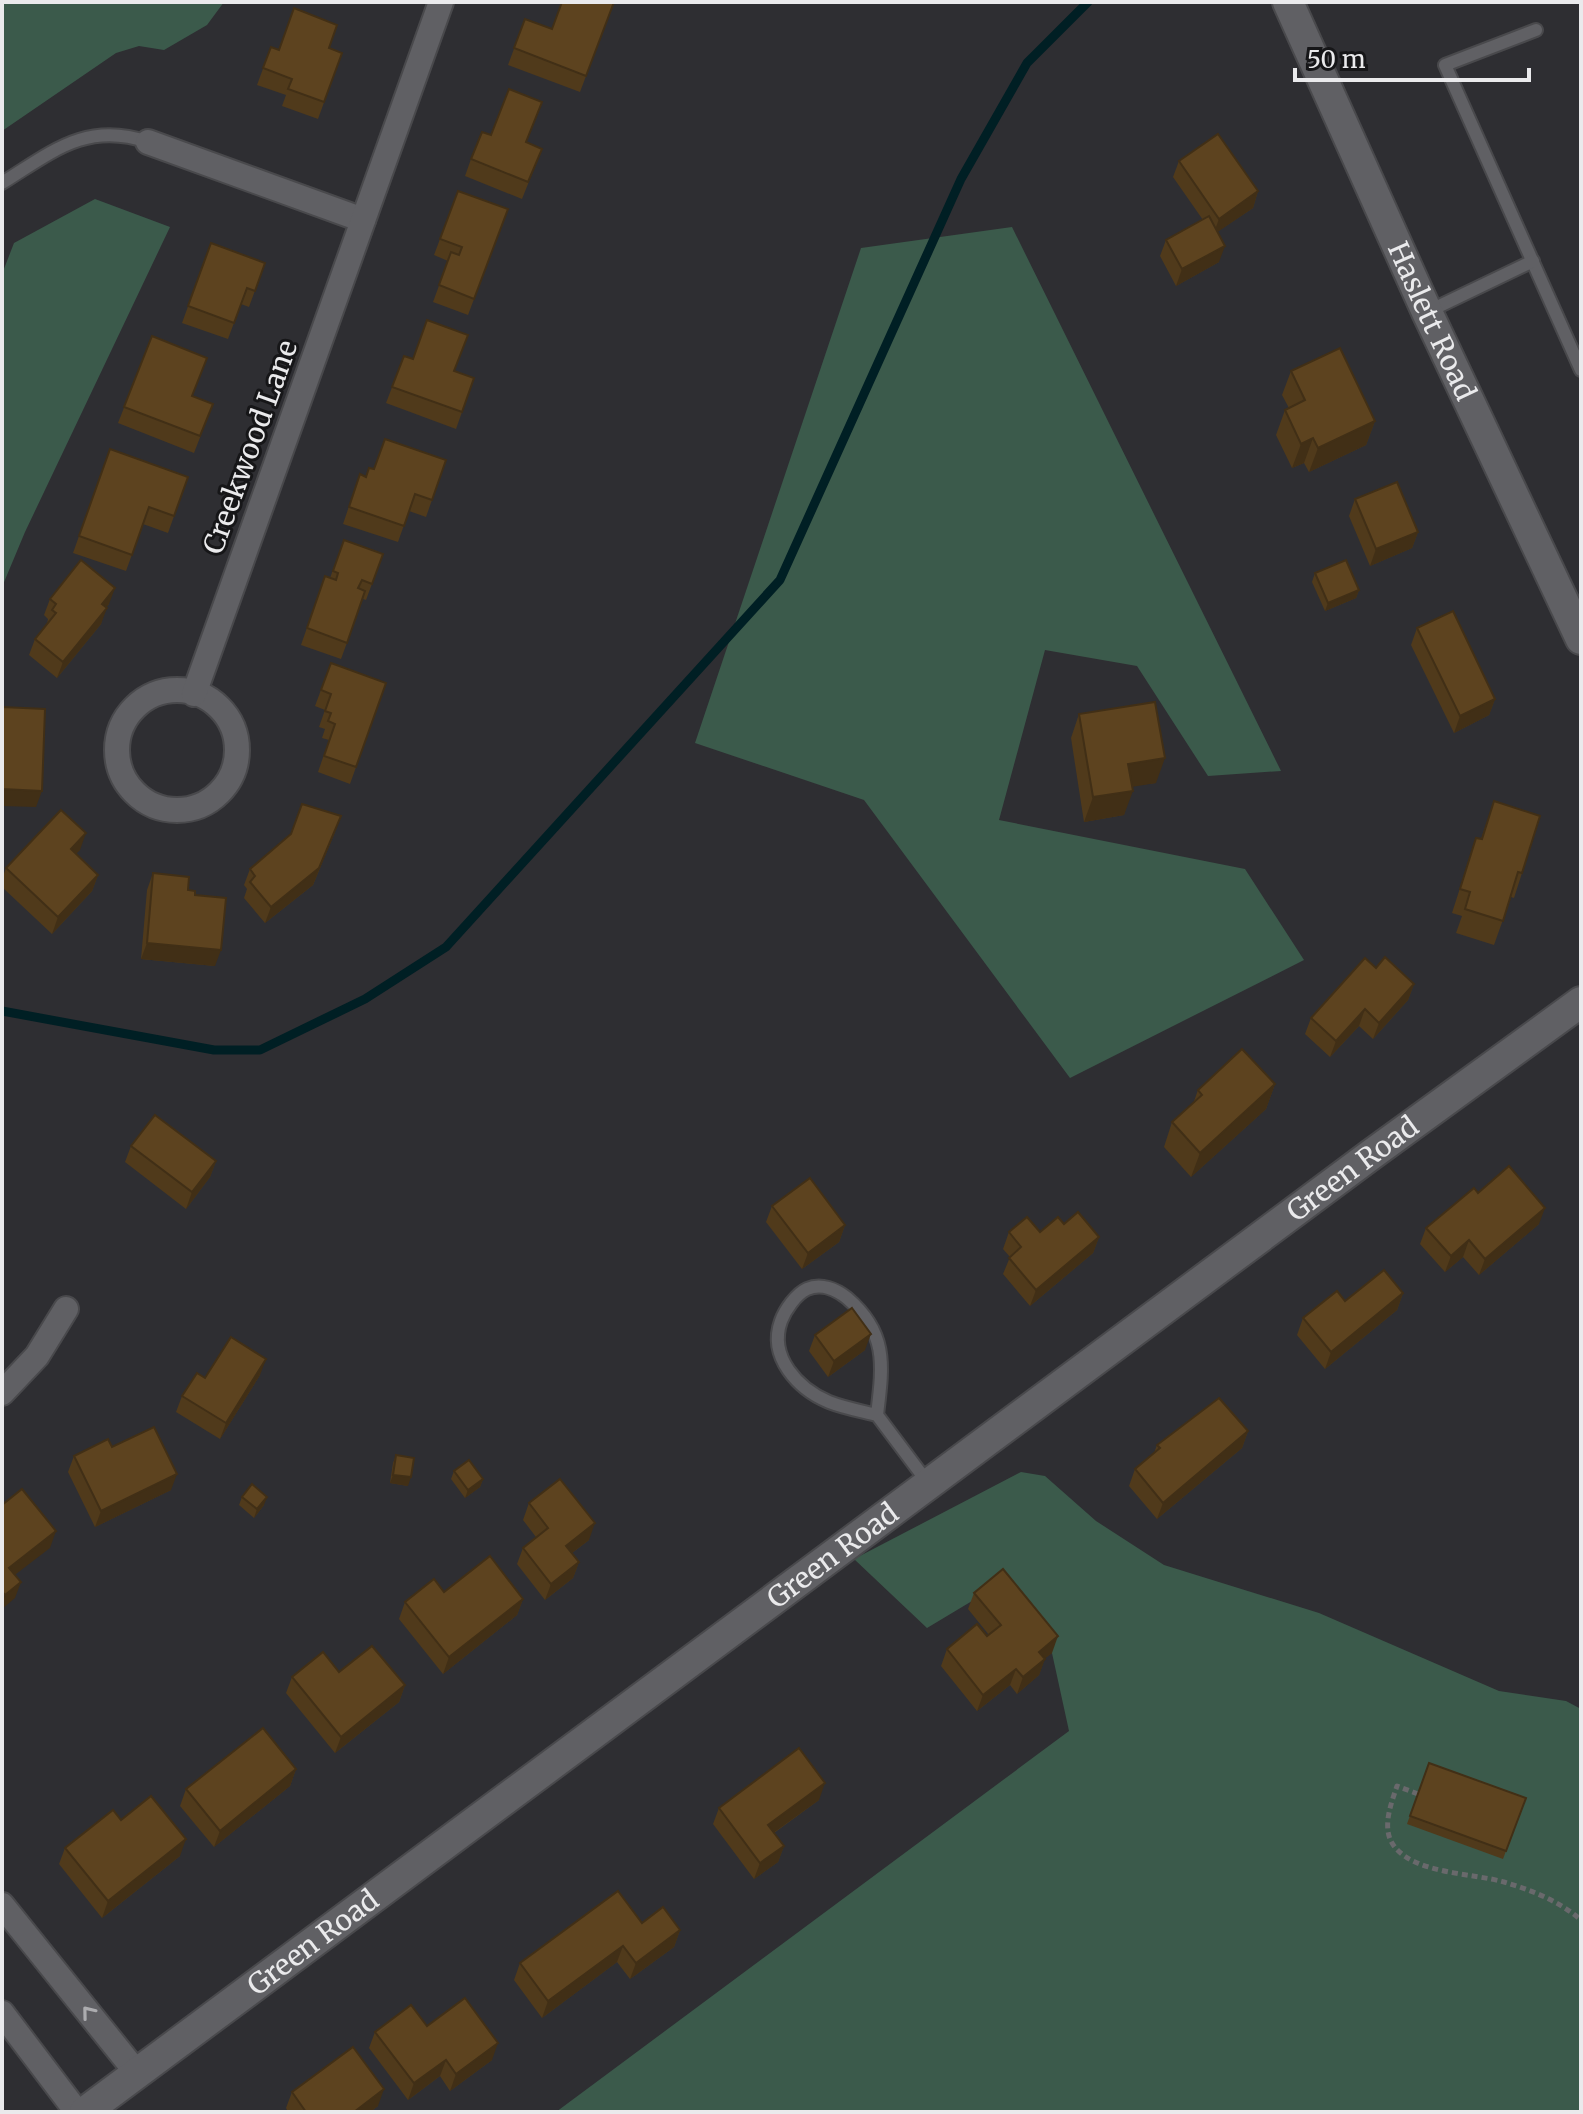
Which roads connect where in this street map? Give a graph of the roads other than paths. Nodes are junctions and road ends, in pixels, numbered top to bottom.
1 (441, 2) edge
2 (1288, 2) edge
3 (1536, 30) dead end
4 (148, 142) joint
5 (2, 183) edge
6 (363, 220) junction
7 (1533, 261) junction
8 (1427, 312) junction
9 (1581, 370) edge
10 (1581, 639) edge
11 (194, 694) junction
12 (1581, 1002) edge
13 (66, 1309) dead end
14 (2, 1393) edge
15 (877, 1415) junction
16 (930, 1486) junction
17 (2, 1905) edge
18 (2, 2013) edge
19 (137, 2073) junction
20 (77, 2112) edge
21 (85, 2112) edge

1 - 6 street, Creekwood Lane
2 - 8 street, Haslett Road
3 - 7 lane
4 - 5 lane
4 - 6 street
6 - 11 street, Creekwood Lane
7 - 8 lane
7 - 9 lane
8 - 10 street, Haslett Road
11 - 11 street
12 - 16 street, Green Road
13 - 14 street
15 - 15 lane
15 - 16 lane
16 - 19 street, Green Road
19 -> 17 street
18 - 20 street
19 - 21 street, Green Road

